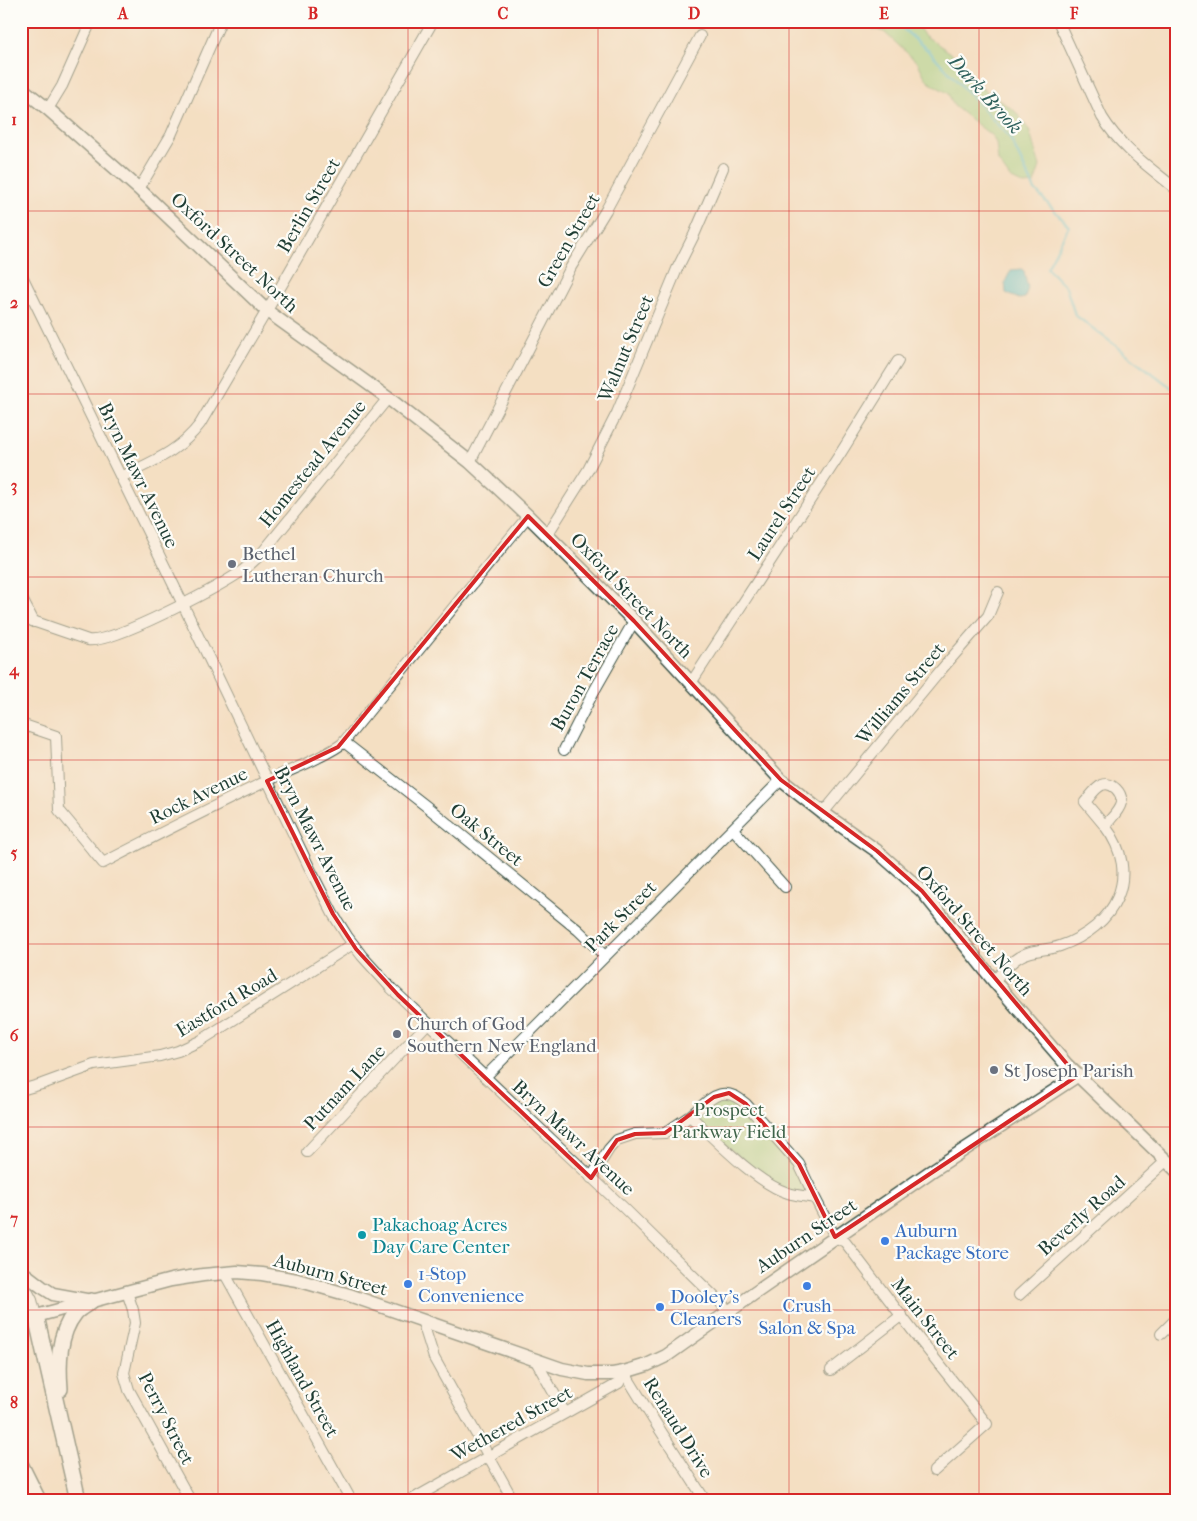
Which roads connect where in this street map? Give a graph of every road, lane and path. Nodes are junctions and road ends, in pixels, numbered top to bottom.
1 (91, 21) edge
2 (221, 21) edge
3 (433, 21) edge
4 (1058, 21) edge
5 (700, 36) dead end
6 (21, 88) edge
7 (48, 109) junction
8 (723, 168) dead end
9 (139, 189) junction
10 (1176, 189) edge
11 (21, 274) edge
12 (267, 311) junction
13 (898, 361) dead end
14 (388, 398) junction
15 (470, 462) junction
16 (121, 477) junction
17 (528, 516) junction
18 (548, 535) junction
19 (998, 592) dead end
20 (21, 597) edge
21 (183, 605) junction
22 (21, 617) edge
23 (634, 621) junction
24 (34, 622) junction
25 (691, 683) junction
26 (21, 724) edge
27 (344, 742) junction
28 (564, 750) dead end
29 (267, 780) junction
30 (781, 780) junction
31 (823, 813) junction
32 (1105, 826) dead end
33 (733, 829) junction
34 (785, 887) dead end
35 (353, 944) junction
36 (605, 956) junction
37 (994, 981) junction
38 (428, 1023) junction
39 (1076, 1076) junction
40 (484, 1077) junction
41 (23, 1088) edge
42 (690, 1116) junction
43 (307, 1152) dead end
44 (1166, 1161) junction
45 (1176, 1170) edge
46 (591, 1178) junction
47 (815, 1198) junction
48 (835, 1237) junction
49 (21, 1271) edge
50 (225, 1274) junction
51 (21, 1279) edge
52 (127, 1292) junction
53 (1020, 1295) dead end
54 (91, 1301) junction
55 (729, 1311) junction
56 (902, 1315) junction
57 (26, 1317) edge
58 (1176, 1319) edge
59 (422, 1320) junction
60 (1160, 1334) dead end
61 (536, 1361) junction
62 (831, 1370) dead end
63 (624, 1372) junction
64 (565, 1413) junction
65 (62, 1428) junction
66 (488, 1456) junction
67 (21, 1466) edge
68 (934, 1471) dead end
69 (38, 1500) edge
70 (78, 1500) edge
71 (190, 1500) edge
72 (351, 1500) edge
73 (410, 1500) edge
74 (513, 1500) edge
75 (705, 1500) edge

1 - 7 street
2 - 9 street
3 - 12 street, Berlin Street
4 - 10 street
5 - 15 street, Green Street
6 - 7 main road, Oxford Street North
7 - 9 main road, Oxford Street North
8 - 18 street, Walnut Street
9 - 12 main road, Oxford Street North
11 - 16 street, Bryn Mawr Avenue
12 - 14 main road, Oxford Street North
12 - 16 street, Berlin Street
13 - 25 street, Laurel Street
14 - 15 main road, Oxford Street North
14 - 21 street, Homestead Avenue
15 - 17 main road, Oxford Street North
16 - 21 street, Bryn Mawr Avenue
17 - 18 main road, Oxford Street North
17 - 27 street, Rock Avenue
18 - 23 main road, Oxford Street North
19 - 31 street, Williams Street
20 - 24 street
21 - 24 street, Homestead Avenue
21 - 29 street, Bryn Mawr Avenue
22 - 24 street, Homestead Avenue
23 - 25 main road, Oxford Street North
23 - 28 street, Buron Terrace
25 - 30 main road, Oxford Street North
26 - 29 street, Rock Avenue
27 - 29 street, Rock Avenue
27 - 36 street, Oak Street
29 - 35 street, Bryn Mawr Avenue
30 - 31 main road, Oxford Street North
30 - 33 street, Park Street
31 - 37 main road, Oxford Street North
32 - 37 street
33 - 34 street
33 - 36 street, Park Street
35 - 38 street, Bryn Mawr Avenue
35 - 41 street, Eastford Road
36 - 40 street, Park Street
37 - 39 main road, Oxford Street North
38 - 40 street, Bryn Mawr Avenue
38 - 43 street, Putnam Lane
39 - 44 main road, Oxford Street North
39 - 48 main road, Auburn Street
40 - 46 street, Bryn Mawr Avenue
42 - 46 street
42 - 47 street
42 - 47 street
44 - 45 main road, Oxford Street North
44 - 53 street, Beverly Road
46 - 55 street, Bryn Mawr Avenue
47 - 48 street
48 - 55 main road, Auburn Street
48 - 56 street, Main Street
49 - 54 main road
50 - 52 main road, Auburn Street
50 - 59 main road, Auburn Street
50 - 72 street, Highland Street
51 - 57 street
52 - 54 main road, Auburn Street
52 - 71 street, Perry Street
54 - 57 main road, Auburn Street
54 - 65 highway
55 - 63 main road, Auburn Street
56 - 62 street
56 - 68 street, Main Street
57 - 65 highway
58 - 60 street
59 - 61 main road, Auburn Street
59 - 66 street
61 - 63 main road, Auburn Street
61 - 64 street
63 - 64 street, Wethered Street
63 - 75 street, Renaud Drive
64 - 66 street, Wethered Street
65 - 70 highway
66 - 73 street, Wethered Street
66 - 74 street
67 - 69 highway

